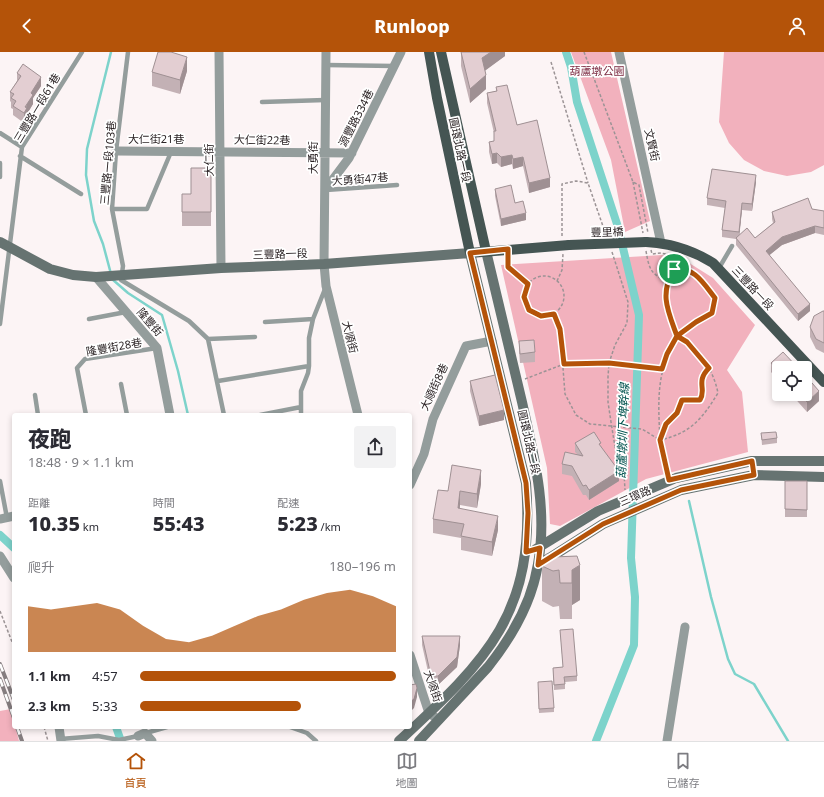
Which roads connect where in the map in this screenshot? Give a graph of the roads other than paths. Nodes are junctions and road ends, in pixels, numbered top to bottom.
1 (82, 52) edge
2 (128, 52) edge
3 (219, 52) edge
4 (326, 52) edge
5 (401, 52) edge
6 (429, 52) edge
7 (441, 52) edge
8 (619, 52) edge
9 (326, 65) junction
10 (395, 66) junction
11 (325, 100) junction
12 (262, 102) dead end
13 (0, 133) edge
14 (22, 147) junction
15 (172, 150) junction
16 (116, 151) junction
17 (220, 151) junction
18 (325, 152) junction
19 (352, 153) junction
20 (20, 156) junction
21 (0, 163) edge
22 (0, 177) edge
23 (397, 185) dead end
24 (324, 190) junction
25 (80, 194) dead end
26 (112, 209) junction
27 (648, 241) joint
28 (0, 242) edge
29 (661, 242) junction
30 (566, 245) joint
31 (732, 246) dead end
32 (11, 248) junction
33 (486, 252) junction
34 (470, 253) junction
35 (324, 264) junction
36 (222, 268) junction
37 (719, 268) junction
38 (121, 276) junction
39 (96, 277) junction
40 (326, 286) junction
41 (126, 312) junction
42 (88, 319) dead end
43 (313, 319) junction
44 (265, 322) dead end
45 (0, 324) edge
46 (256, 337) dead end
47 (208, 339) junction
48 (492, 340) junction
49 (157, 348) junction
50 (309, 366) junction
51 (218, 381) junction
52 (824, 382) edge
53 (121, 384) dead end
54 (35, 395) dead end
55 (301, 407) junction
56 (38, 413) edge
57 (86, 413) edge
58 (127, 413) edge
59 (167, 413) edge
60 (224, 413) edge
61 (270, 413) edge
62 (301, 413) edge
63 (358, 413) edge
64 (752, 461) junction
65 (824, 461) edge
66 (754, 475) junction
67 (824, 477) edge
68 (0, 481) edge
69 (412, 481) edge
70 (7, 518) edge
71 (540, 548) junction
72 (526, 552) junction
73 (0, 556) edge
74 (538, 565) junction
75 (523, 570) junction
76 (12, 575) edge
77 (685, 628) dead end
78 (412, 661) edge
79 (429, 713) junction
80 (439, 720) junction
81 (59, 729) edge
82 (161, 729) edge
83 (295, 729) edge
84 (412, 729) edge
85 (412, 729) edge
86 (142, 735) junction
87 (61, 740) edge
88 (152, 741) edge
89 (316, 741) edge
90 (399, 741) edge
91 (419, 741) edge
92 (667, 741) edge

1 - 14 lane, 三豐路一段61巷
2 - 16 lane, 三豐路一段103巷
3 - 17 street, 大仁街
4 - 9 street, 大勇街
5 - 10 street, 源豐路334巷
6 - 34 main road, 圓環北路一段
7 - 33 main road, 圓環北路一段
8 - 29 street, 文賢街
9 - 10 lane
9 - 11 street, 大勇街
10 - 19 street, 源豐路334巷
11 - 12 lane
11 - 18 street, 大勇街
13 - 14 lane
14 - 20 lane, 三豐路一段61巷
15 - 16 street, 大仁街21巷
15 - 17 street, 大仁街21巷
15 - 26 lane
16 - 26 lane, 三豐路一段103巷
17 - 18 street, 大仁街22巷
17 - 36 street, 大仁街
18 - 19 street, 大仁街22巷
18 - 24 street, 大勇街
19 - 24 street, 源豐路334巷
20 - 25 lane
20 - 32 lane, 三豐路一段61巷
21 - 22 lane
23 - 24 lane, 大勇街47巷
24 - 35 street, 大勇街
26 - 38 lane, 三豐路一段103巷
27 - 29 main road, 三豐路一段
27 - 30 main road, 豐里橋, bridge
28 - 32 street, 三豐路一段
29 - 37 main road, 三豐路一段
30 - 33 main road, 三豐路一段
31 - 37 lane
32 - 39 street, 三豐路一段
32 - 45 lane, 三豐路一段61巷
33 - 34 main road, 三豐路一段
33 - 71 street, 圓環北路二段
34 - 35 street, 三豐路一段
34 - 48 street, 圓環北路二段
35 - 36 street, 三豐路一段
35 - 40 street, 大順街
36 - 38 street, 三豐路一段
37 - 52 main road, 三豐路一段
38 - 39 street, 三豐路一段
38 - 47 lane
39 - 41 street, 隆豐街
40 - 43 lane
40 - 63 street, 大順街
41 - 42 lane
41 - 49 street, 隆豐街
43 - 44 lane
43 - 50 lane
46 - 47 lane
47 - 51 lane
48 - 69 street, 大順街8巷
48 - 72 street, 圓環北路二段
49 - 57 lane, 隆豐街28巷
49 - 59 street, 隆豐街
50 - 51 lane
50 - 55 lane
51 - 60 lane
53 - 58 lane
54 - 56 lane
55 - 61 lane
55 - 62 lane
64 - 65 street, 三環路
64 - 66 street
64 - 71 street, 三環路
66 - 67 street, 三環路
66 - 74 street, 三環路
68 - 70 lane
71 - 72 street, 三環路
71 - 74 street, 圓環北路二段
72 - 75 street, 圓環北路二段
73 - 76 street
74 - 75 street, 三環路
74 - 80 street, 圓環北路二段
75 - 79 street, 圓環北路二段
77 - 92 street
78 - 79 street, 大順街
79 - 80 street, 大順街
79 - 84 street, 圓環北路二段
80 - 91 street, 圓環北路二段
81 - 87 street
82 - 86 lane
83 - 89 lane
85 - 90 street, 圓環北路二段
86 - 87 lane
86 - 88 street

